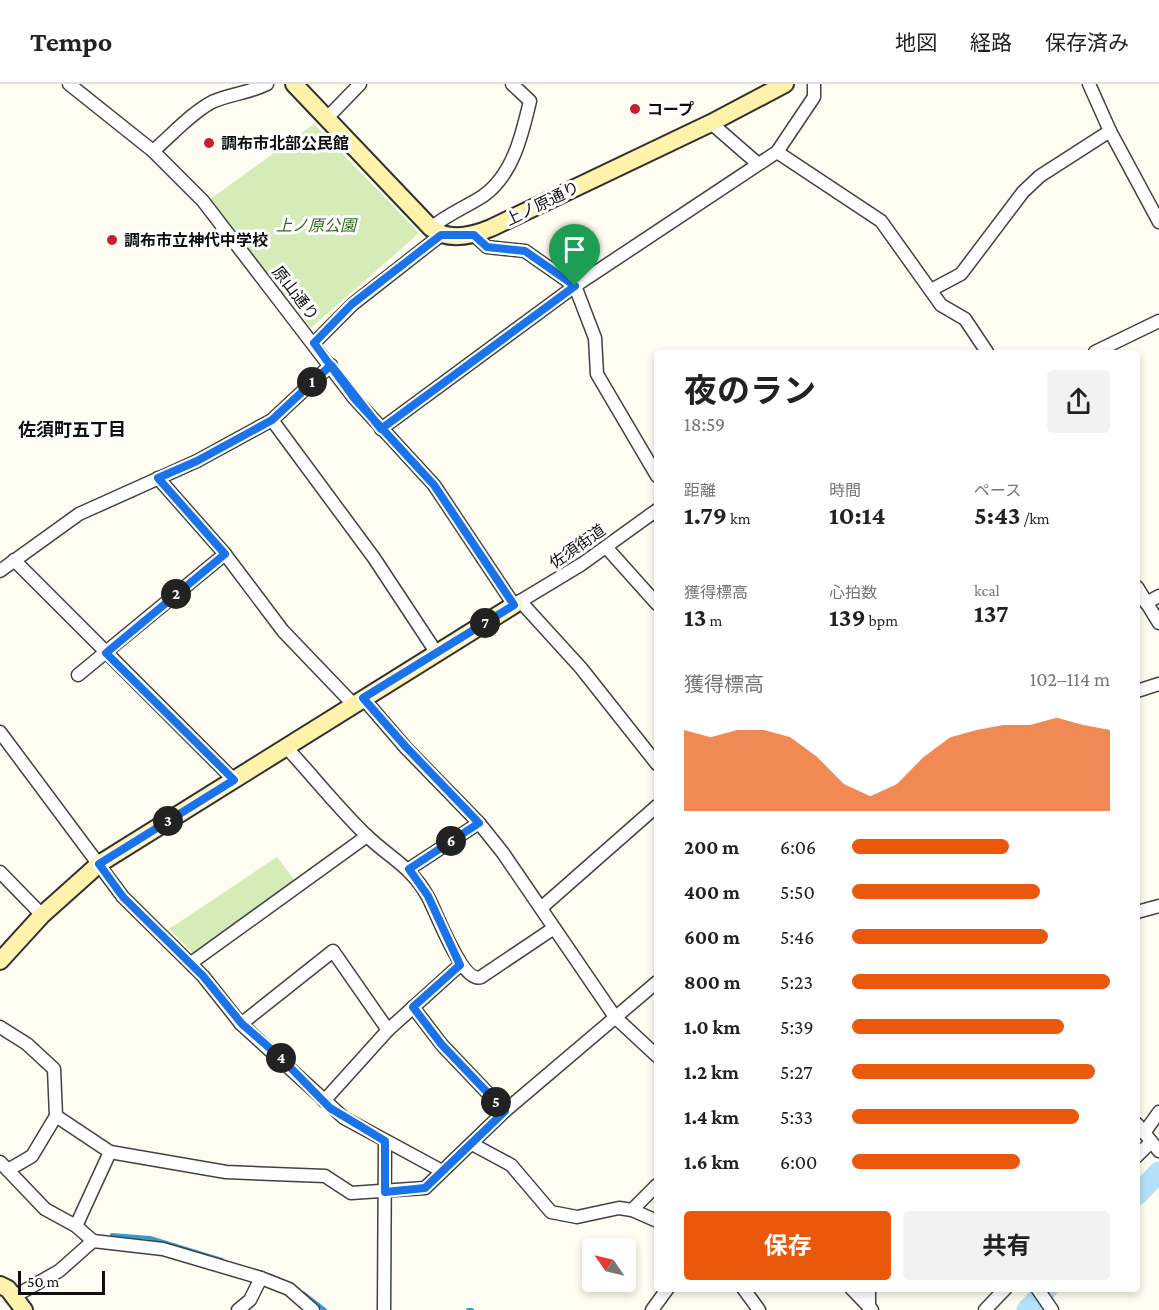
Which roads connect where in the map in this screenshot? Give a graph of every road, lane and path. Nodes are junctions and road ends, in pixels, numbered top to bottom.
1 (69, 84) edge
2 (267, 84) edge
3 (294, 84) edge
4 (360, 84) edge
5 (512, 84) edge
6 (785, 84) edge
7 (814, 84) edge
8 (1089, 84) edge
9 (326, 119) junction
10 (711, 123) junction
11 (1110, 131) junction
12 (153, 152) junction
13 (777, 152) junction
14 (757, 163) junction
15 (1159, 222) edge
16 (436, 232) junction
17 (474, 235) junction
18 (575, 286) junction
19 (931, 290) junction
20 (1159, 321) edge
21 (314, 343) junction
22 (986, 350) edge
23 (1099, 350) edge
24 (331, 365) junction
25 (272, 420) junction
26 (381, 429) junction
27 (654, 471) edge
28 (158, 478) junction
29 (654, 512) edge
30 (606, 547) junction
31 (225, 554) junction
32 (14, 560) junction
33 (0, 571) edge
34 (1140, 592) edge
35 (1159, 596) edge
36 (654, 601) edge
37 (517, 603) junction
38 (1146, 603) junction
39 (1159, 623) edge
40 (436, 652) junction
41 (106, 653) junction
42 (78, 675) dead end
43 (1159, 684) edge
44 (1140, 690) edge
45 (358, 701) junction
46 (0, 732) edge
47 (286, 747) junction
48 (653, 749) edge
49 (234, 780) junction
50 (654, 809) edge
51 (479, 823) junction
52 (367, 836) junction
53 (99, 864) junction
54 (409, 869) junction
55 (0, 872) edge
56 (1159, 906) edge
57 (541, 908) junction
58 (1140, 911) edge
59 (42, 915) junction
60 (554, 928) junction
61 (1, 957) edge
62 (191, 963) junction
63 (460, 965) junction
64 (654, 984) edge
65 (413, 1007) junction
66 (615, 1017) junction
67 (242, 1024) junction
68 (0, 1027) edge
69 (388, 1030) junction
70 (654, 1053) edge
71 (324, 1101) junction
72 (505, 1111) junction
73 (1159, 1112) edge
74 (56, 1116) junction
75 (1149, 1139) edge
76 (385, 1141) junction
77 (472, 1144) junction
78 (110, 1152) junction
79 (1140, 1152) edge
80 (4, 1166) edge
81 (442, 1171) junction
82 (654, 1188) edge
83 (385, 1192) junction
84 (632, 1210) junction
85 (654, 1220) edge
86 (76, 1226) junction
87 (93, 1240) junction
88 (261, 1278) junction
89 (0, 1286) edge
90 (665, 1292) edge
91 (745, 1292) edge
92 (855, 1292) edge
93 (869, 1292) edge
94 (1002, 1292) edge
95 (1040, 1292) edge
96 (19, 1303) edge
97 (871, 1307) edge
98 (238, 1310) edge
99 (313, 1310) edge
100 (384, 1310) edge
101 (652, 1310) edge
102 (759, 1310) edge
103 (985, 1310) edge
104 (1052, 1310) edge

1 - 12 street, 原山通り
2 - 12 street
3 - 9 street
4 - 9 street
5 - 16 street
6 - 10 street, 上ノ原通り
7 - 13 street
8 - 11 street
9 - 16 street
10 - 14 street
10 - 17 street, 上ノ原通り
11 - 15 street
11 - 19 street
12 - 21 street, 原山通り
13 - 14 street
13 - 19 street
14 - 18 street
16 - 17 street, 上ノ原通り
16 - 21 street
17 - 18 street
18 - 26 street
18 - 27 street
19 - 22 street
20 - 23 street
21 - 24 street, 原山通り
24 - 25 street
24 - 26 street, 原山通り
25 - 28 street
25 - 40 street
26 - 37 street, 原山通り
28 - 31 street
28 - 32 street
29 - 30 street, 佐須街道
30 - 36 street
30 - 37 street, 佐須街道
31 - 41 street
31 - 45 street
32 - 33 street
32 - 41 street
34 - 38 street
35 - 38 street
37 - 40 street
37 - 48 street, 原山通り
38 - 39 street
40 - 45 street
41 - 42 street
41 - 49 street
43 - 44 street
45 - 47 street
45 - 51 street
46 - 53 street
47 - 49 street
47 - 52 street
49 - 53 street
50 - 57 street
51 - 54 street
51 - 57 street
52 - 54 street
52 - 62 street
53 - 59 street
53 - 62 street
54 - 63 street
55 - 59 street
56 - 58 street
57 - 60 street
59 - 61 street
60 - 63 street
60 - 66 street
62 - 67 street
63 - 65 street
64 - 66 street
65 - 69 street
65 - 72 street
66 - 70 street
66 - 72 street
67 - 69 street
67 - 71 street
68 - 74 street
69 - 71 street
71 - 76 street
72 - 77 street
73 - 75 street
74 - 78 street
74 - 80 street
75 - 79 street
76 - 81 street
76 - 83 street
77 - 81 street
77 - 84 street
78 - 83 street
78 - 86 street
80 - 86 street
81 - 83 street
82 - 84 street
83 - 100 street
84 - 85 street
86 - 87 street
87 - 88 street
87 - 96 street
88 - 98 street
88 - 99 street
89 - 96 street
90 - 101 street
91 - 102 street
92 - 97 street
93 - 97 street
94 - 103 street
95 - 104 street

